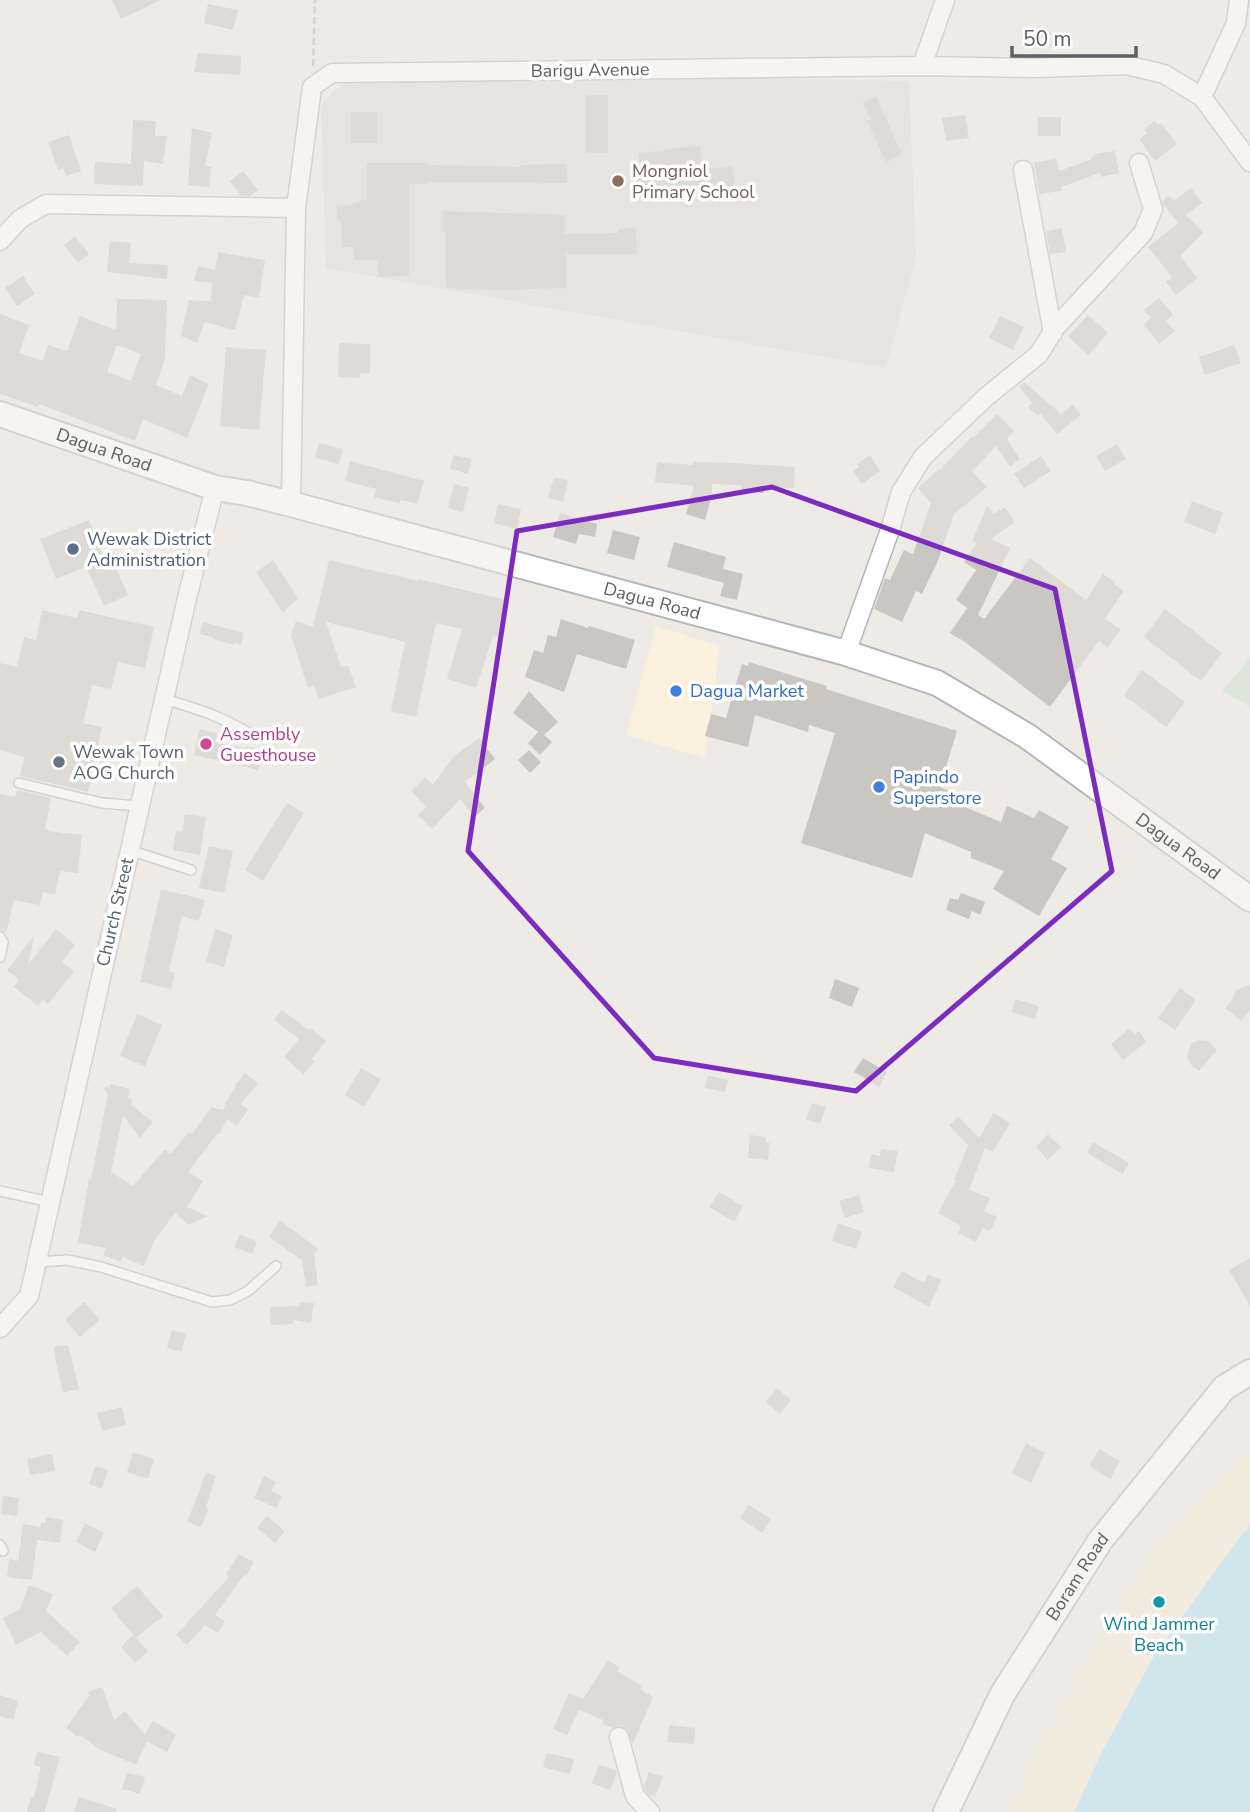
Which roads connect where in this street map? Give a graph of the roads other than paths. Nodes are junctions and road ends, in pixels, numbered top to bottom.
1 (944, 0) edge
2 (1239, 0) edge
3 (922, 66) junction
4 (1202, 97) junction
5 (1250, 162) edge
6 (1139, 163) dead end
7 (1023, 170) dead end
8 (296, 208) junction
9 (0, 241) edge
10 (1052, 333) junction
11 (0, 414) edge
12 (215, 488) junction
13 (291, 504) junction
14 (846, 653) junction
15 (164, 699) junction
16 (255, 737) dead end
17 (19, 783) dead end
18 (139, 806) junction
19 (129, 850) junction
20 (191, 870) dead end
21 (1250, 899) edge
22 (0, 937) edge
23 (0, 957) edge
24 (0, 1191) edge
25 (50, 1202) junction
26 (37, 1262) junction
27 (276, 1266) dead end
28 (0, 1328) edge
29 (1250, 1372) edge
30 (619, 1737) dead end
31 (650, 1812) edge
32 (946, 1812) edge

1 - 3 street
2 - 4 street
3 - 4 street, Barigu Avenue
3 - 8 street, Barigu Avenue
4 - 5 street, Barigu Avenue
6 - 10 street
7 - 10 street
8 - 9 street
8 - 13 street
10 - 14 street
11 - 12 street, Dagua Road
12 - 13 street, Dagua Road
12 - 15 street, Church Street
13 - 14 street, Dagua Road
14 - 21 street, Dagua Road
15 - 16 lane
15 - 18 street, Church Street
17 - 18 lane
18 - 19 street, Church Street
19 - 20 lane
19 - 25 street, Church Street
22 - 23 lane
24 - 25 lane
25 - 26 street, Church Street
26 - 27 lane
26 - 28 street, Church Street
29 - 32 street, Boram Road
30 - 31 street

